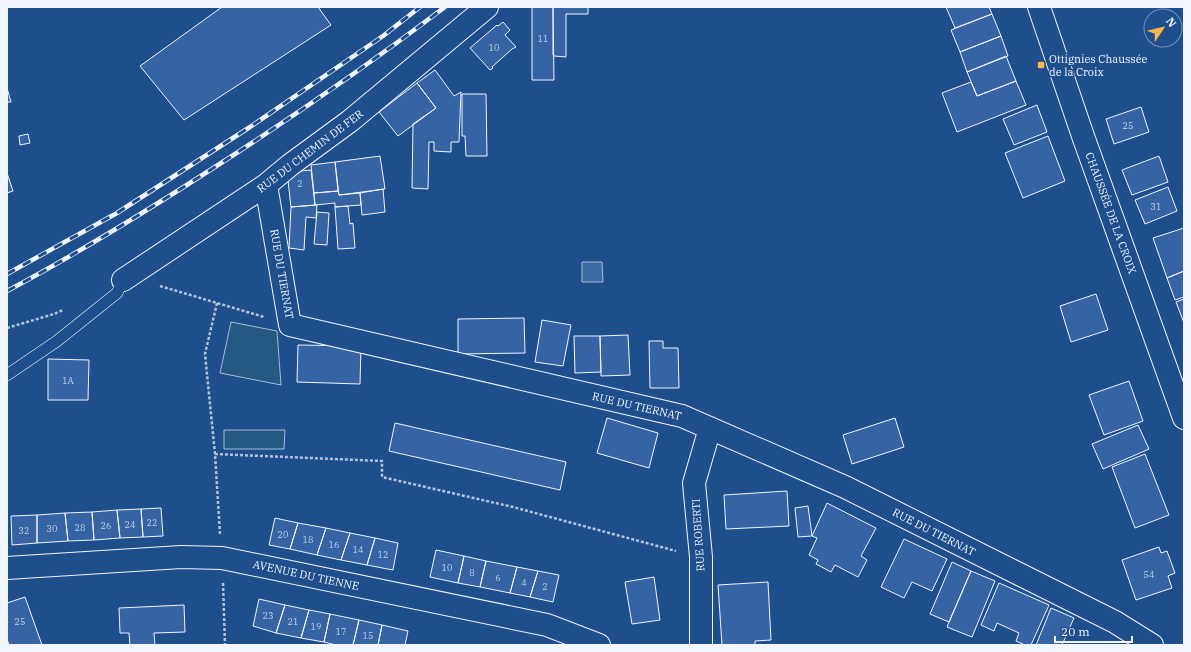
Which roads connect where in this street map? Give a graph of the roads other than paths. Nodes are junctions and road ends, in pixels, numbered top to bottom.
1 (487, 7) edge
2 (1039, 7) edge
3 (266, 186) junction
4 (126, 278) joint
5 (7, 375) edge
6 (1184, 418) edge
7 (710, 428) junction
8 (7, 568) edge
9 (1148, 644) edge
10 (599, 645) edge
11 (702, 645) edge

1 - 3 street, RUE DU CHEMIN DE FER
2 - 6 street, CHAUSSÉE DE LA CROIX
3 - 4 street, RUE DU CHEMIN DE FER
3 - 7 street, RUE DU TIERNAT
4 - 5 lane
7 - 9 street, RUE DU TIERNAT
7 - 11 street, RUE ROBERTI
8 - 10 street, AVENUE DU TIENNE

